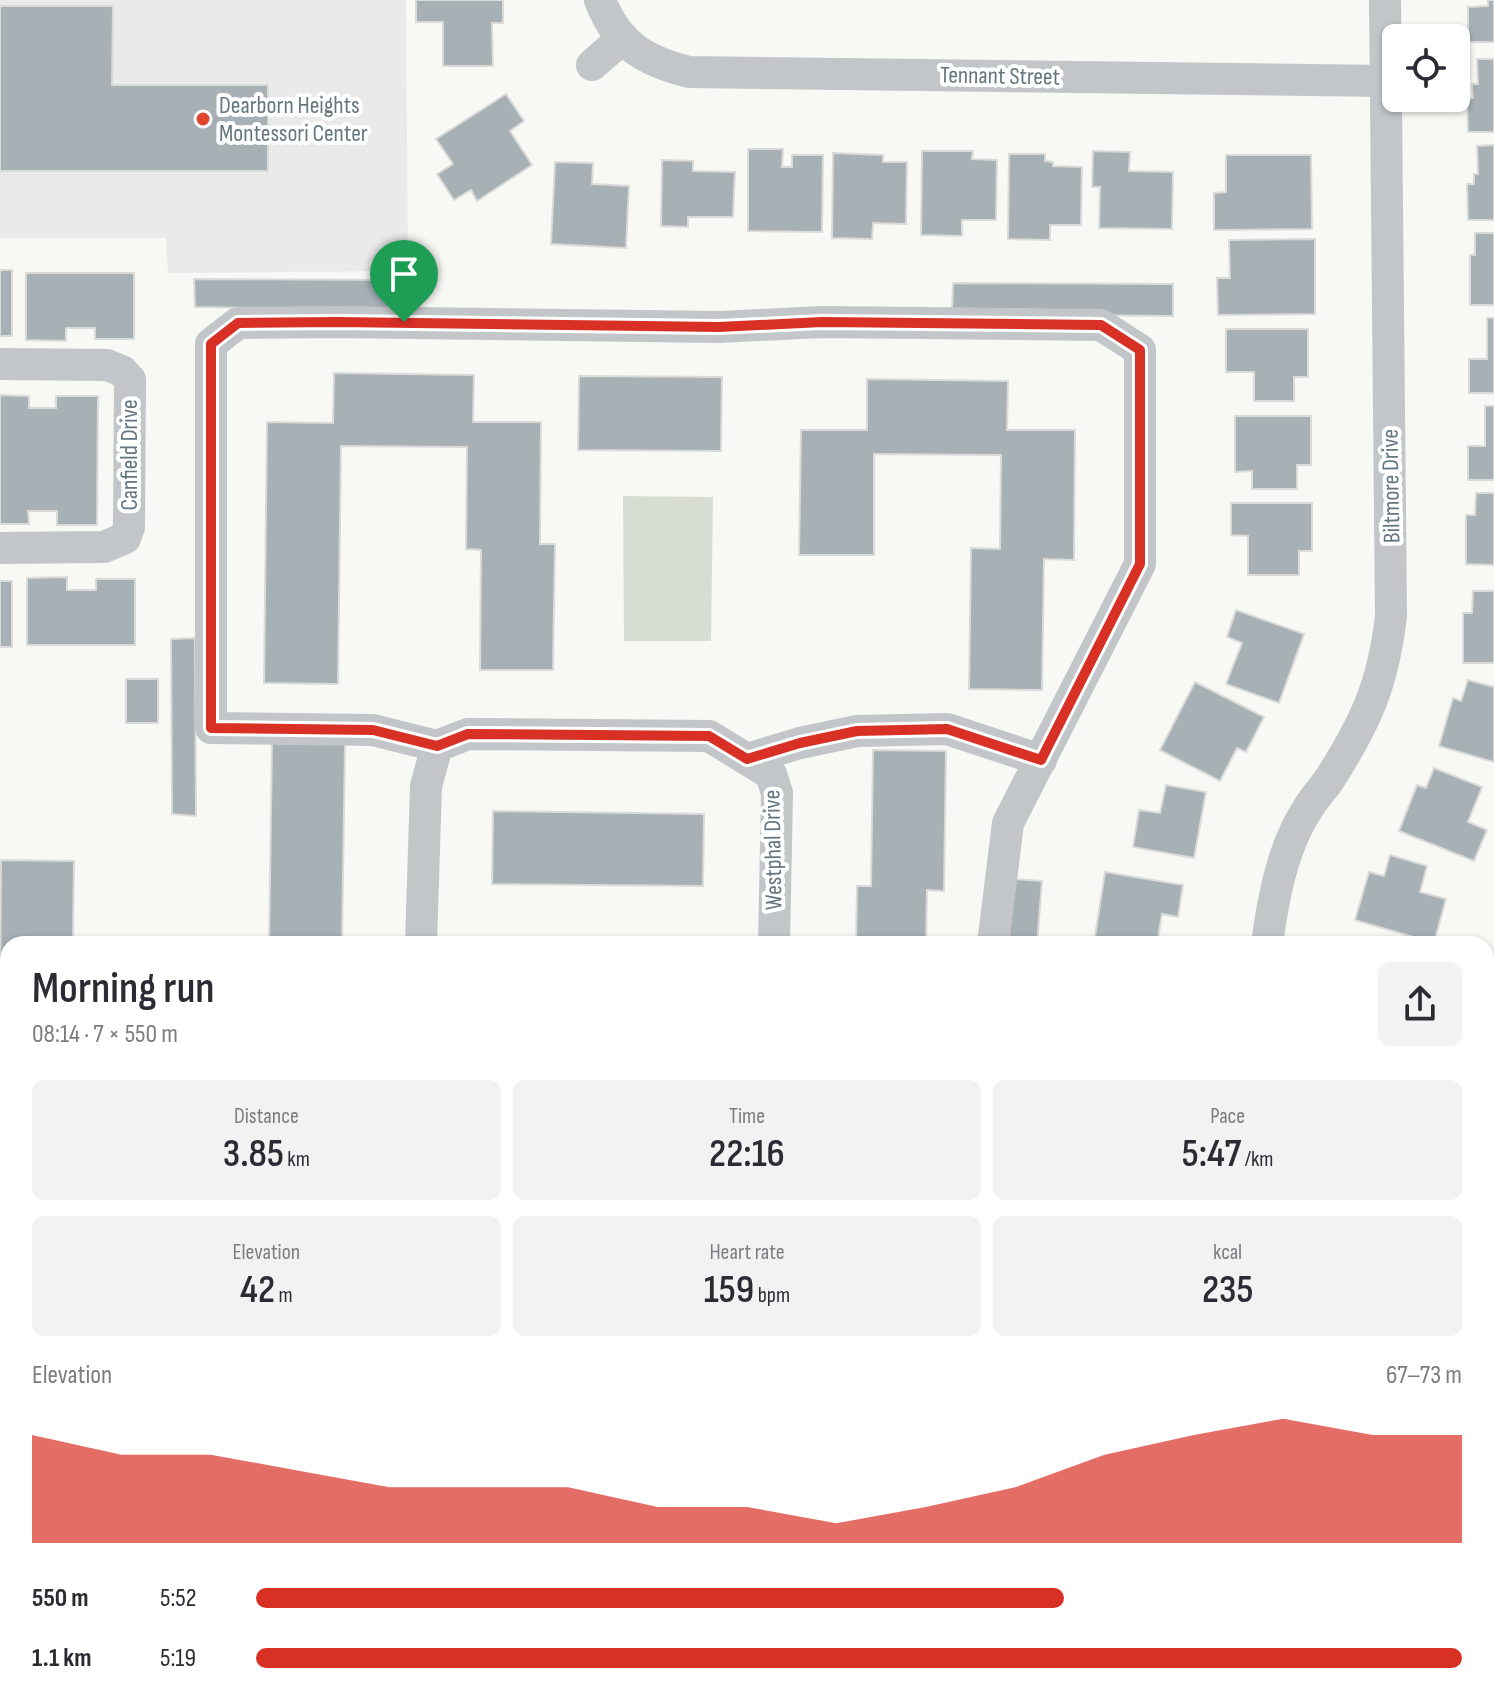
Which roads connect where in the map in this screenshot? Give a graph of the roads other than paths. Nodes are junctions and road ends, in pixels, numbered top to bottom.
1 (600, 0) edge
2 (1385, 0) edge
3 (1386, 24) edge
4 (623, 38) junction
5 (592, 65) dead end
6 (1382, 81) edge
7 (1387, 112) edge
8 (0, 364) edge
9 (0, 548) edge
10 (437, 746) junction
11 (747, 759) junction
12 (1041, 760) junction
13 (421, 936) edge
14 (774, 936) edge
15 (994, 936) edge
16 (1268, 936) edge

1 - 4 street
2 - 3 street, Biltmore Drive
4 - 5 street
4 - 6 street, Tennant Street
7 - 16 street, Biltmore Drive
8 - 9 street, Canfield Drive
10 - 11 street, Westphal Drive
10 - 12 street
10 - 13 street
11 - 12 street
11 - 14 street, Westphal Drive
12 - 15 street

